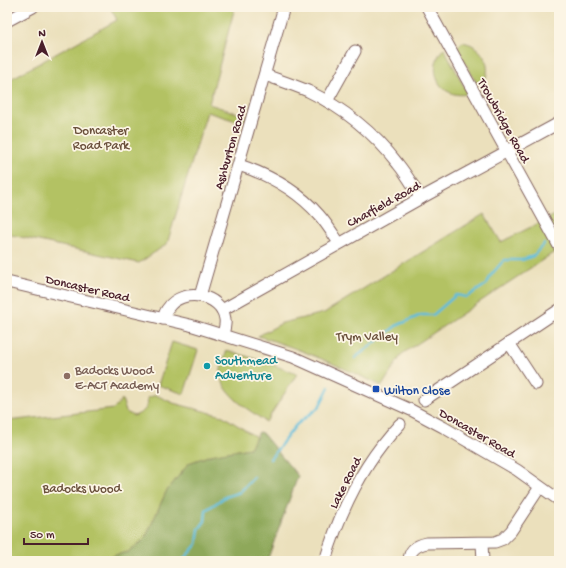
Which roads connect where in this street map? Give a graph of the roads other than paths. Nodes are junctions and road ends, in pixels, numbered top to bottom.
1 (33, 7) edge
2 (284, 7) edge
3 (429, 7) edge
4 (7, 21) edge
5 (355, 51) dead end
6 (265, 75) junction
7 (327, 101) junction
8 (559, 123) edge
9 (507, 152) junction
10 (239, 165) junction
11 (421, 198) junction
12 (339, 243) junction
13 (559, 246) edge
14 (7, 282) edge
15 (200, 296) junction
16 (222, 310) junction
17 (559, 310) edge
18 (163, 319) junction
19 (223, 335) junction
20 (509, 343) junction
21 (536, 384) dead end
22 (424, 400) dead end
23 (400, 424) dead end
24 (540, 487) junction
25 (557, 494) edge
26 (482, 543) junction
27 (325, 561) edge
28 (409, 561) edge
29 (483, 561) edge

1 - 4 street
2 - 6 street, Ashburton Road
3 - 9 street, Trowbridge Road
5 - 7 street
6 - 7 street
6 - 10 street, Ashburton Road
7 - 11 street
8 - 9 street, Charfield Road
9 - 11 street, Charfield Road
9 - 13 street, Trowbridge Road
10 - 12 street
10 - 15 street, Ashburton Road
11 - 12 street, Charfield Road
12 - 16 street, Charfield Road
14 - 18 street, Doncaster Road
15 - 16 street
15 - 18 street
16 - 19 street
17 - 20 street
18 - 19 street, Doncaster Road
19 - 24 street, Doncaster Road
20 - 21 street
20 - 22 street
23 - 27 street, Lake Road
24 - 25 street, Doncaster Road
24 - 26 street
26 - 28 street
26 - 29 street

